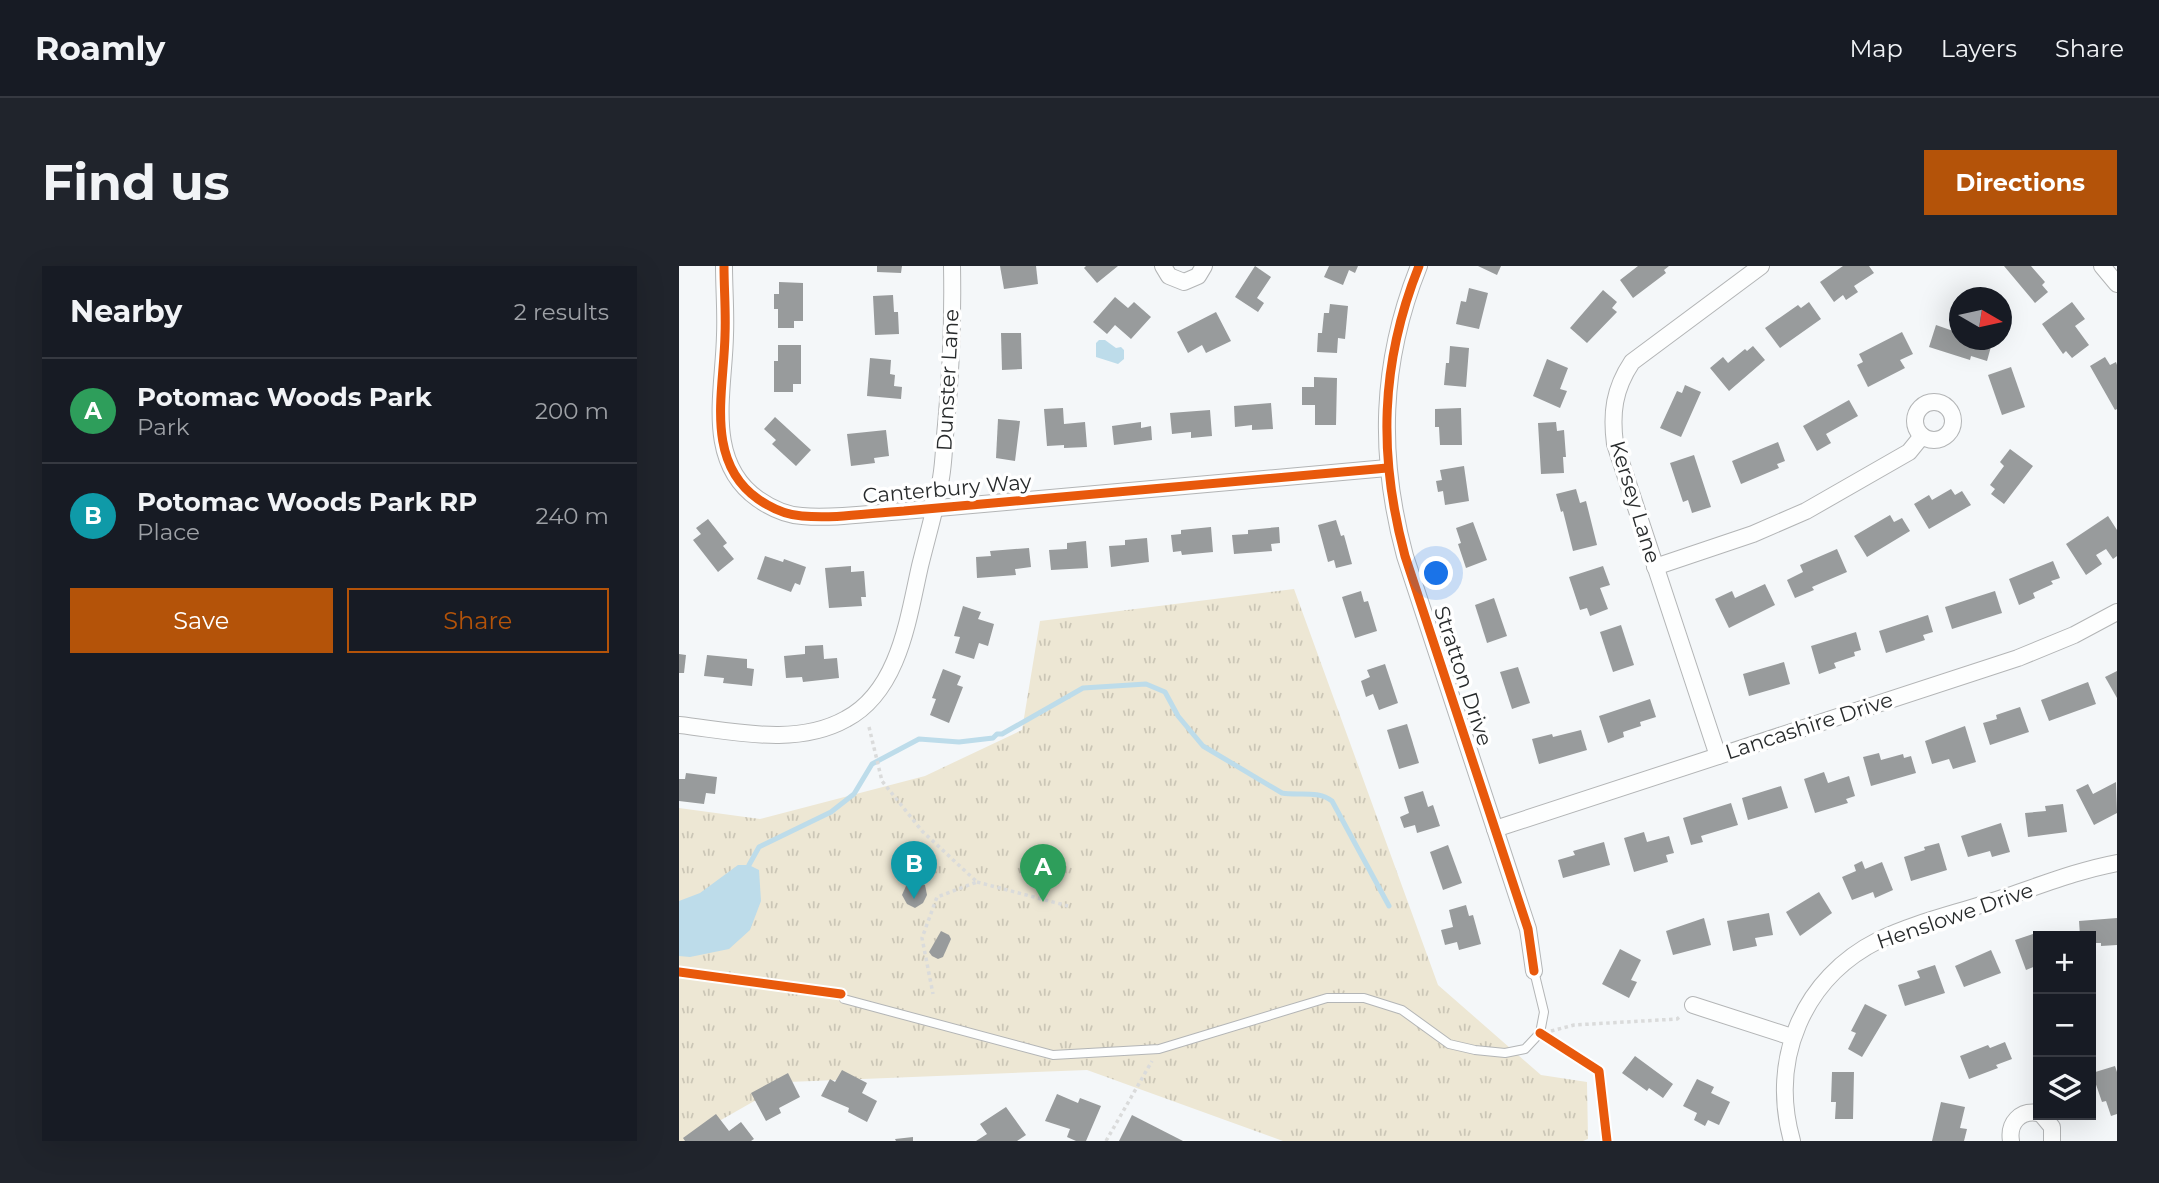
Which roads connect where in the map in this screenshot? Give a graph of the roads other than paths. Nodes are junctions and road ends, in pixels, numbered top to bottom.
1 (724, 266) edge
2 (952, 266) edge
3 (1163, 266) edge
4 (1204, 266) edge
5 (1419, 266) edge
6 (1761, 266) edge
7 (2102, 266) edge
8 (2117, 284) edge
9 (1922, 436) dead end
10 (1387, 468) junction
11 (934, 507) junction
12 (1655, 567) junction
13 (2117, 612) edge
14 (679, 725) edge
15 (1718, 756) junction
16 (1495, 829) junction
17 (2117, 863) edge
18 (1534, 971) joint
19 (844, 999) dead end
20 (1693, 1005) road end
21 (1792, 1037) junction
22 (2033, 1113) edge
23 (2046, 1120) edge
24 (1792, 1141) edge
25 (2011, 1141) edge
26 (2052, 1141) edge

1 - 11 street, Canterbury Way
2 - 11 street, Dunster Lane
3 - 4 street
5 - 10 street, Stratton Drive
6 - 12 street, Kersey Lane
7 - 8 street
9 - 12 street
10 - 11 street, Canterbury Way
10 - 16 street, Stratton Drive
11 - 14 street, Dunster Lane
12 - 15 street, Kersey Lane
13 - 15 street, Lancashire Drive
15 - 16 street, Lancashire Drive
16 - 18 street, Stratton Drive
17 - 21 street, Henslowe Drive
18 - 19 lane
20 - 21 street
21 - 24 street, Henslowe Drive
22 - 25 street
23 - 26 street

